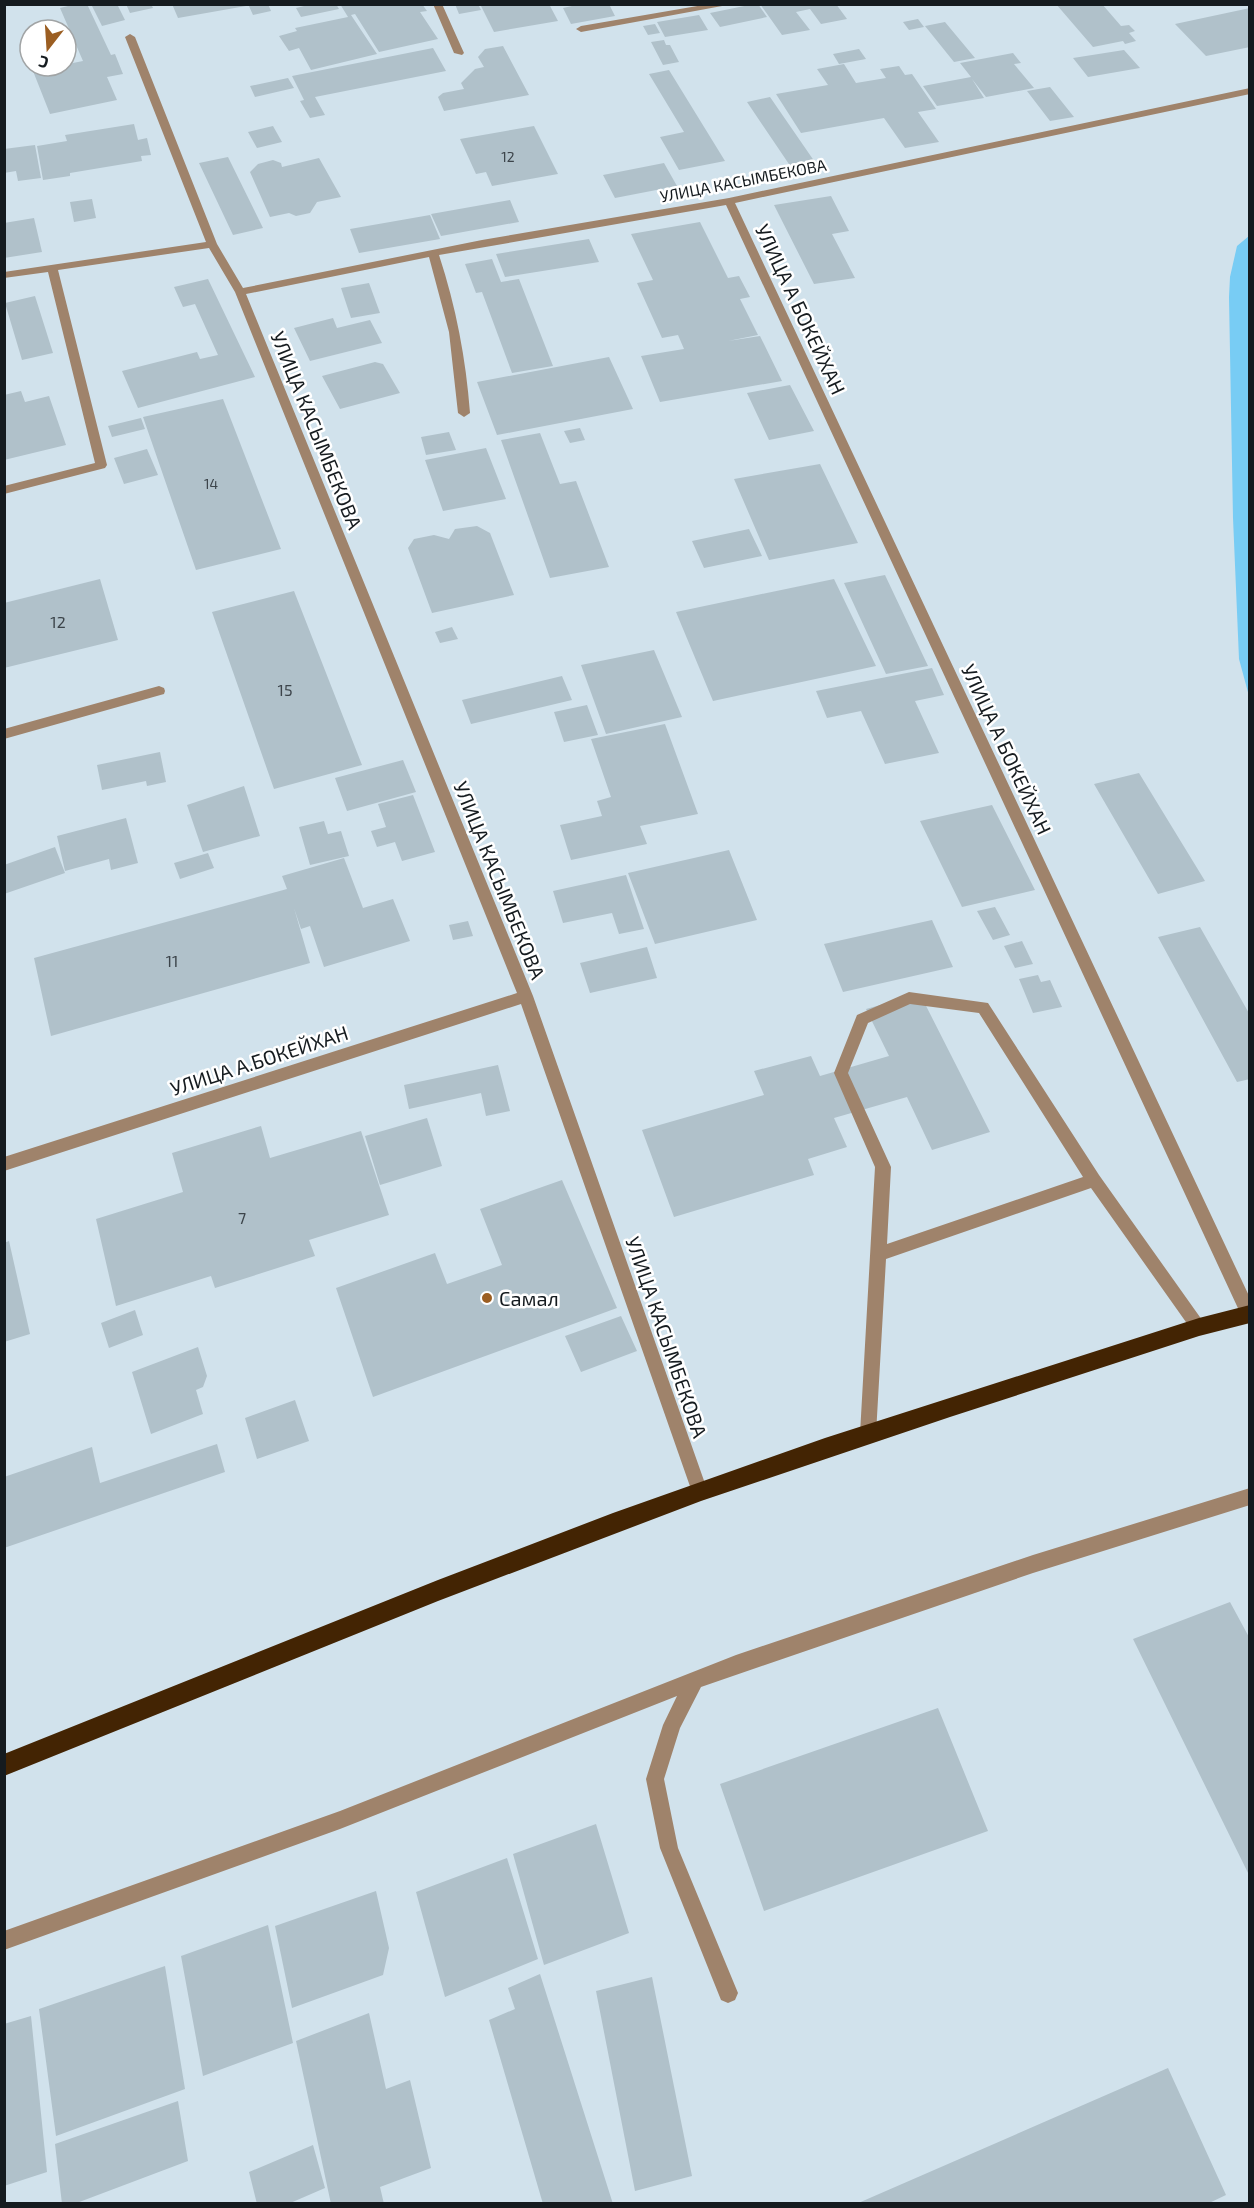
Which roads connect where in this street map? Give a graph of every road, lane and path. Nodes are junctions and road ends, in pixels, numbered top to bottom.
1 (436, 4) edge
2 (729, 4) edge
3 (581, 29) dead end
4 (130, 37) dead end
5 (459, 53) dead end
6 (1250, 91) edge
7 (729, 201) junction
8 (212, 244) junction
9 (434, 253) junction
10 (52, 267) junction
11 (4, 275) edge
12 (240, 292) junction
13 (464, 413) dead end
14 (4, 490) edge
15 (159, 691) dead end
16 (4, 734) edge
17 (526, 996) junction
18 (4, 1164) edge
19 (1094, 1179) junction
20 (878, 1254) junction
21 (1249, 1314) edge
22 (1199, 1327) junction
23 (868, 1434) junction
24 (700, 1492) junction
25 (1250, 1496) edge
26 (695, 1680) junction
27 (4, 1766) edge
28 (4, 1941) edge
29 (728, 1993) dead end

1 - 5 street
2 - 3 street
4 - 8 street, УЛИЦА КАСЫМБЕКОВА
6 - 7 street, УЛИЦА КАСЫМБЕКОВА
7 - 9 street, УЛИЦА КАСЫМБЕКОВА
7 - 21 street, УЛИЦА А БОКЕЙХАН
8 - 10 street
8 - 12 street, УЛИЦА КАСЫМБЕКОВА
9 - 12 street, УЛИЦА КАСЫМБЕКОВА
9 - 13 street
10 - 11 street
10 - 14 street
12 - 17 street, УЛИЦА КАСЫМБЕКОВА
15 - 16 street
17 - 18 street, УЛИЦА А.БОКЕЙХАН
17 - 24 street, УЛИЦА КАСЫМБЕКОВА
19 - 20 street
19 - 20 street
19 - 22 street
20 - 23 street
21 - 22 highway
22 - 23 highway
23 - 24 highway
24 - 27 highway
25 - 26 street
26 - 28 street
26 - 29 street

